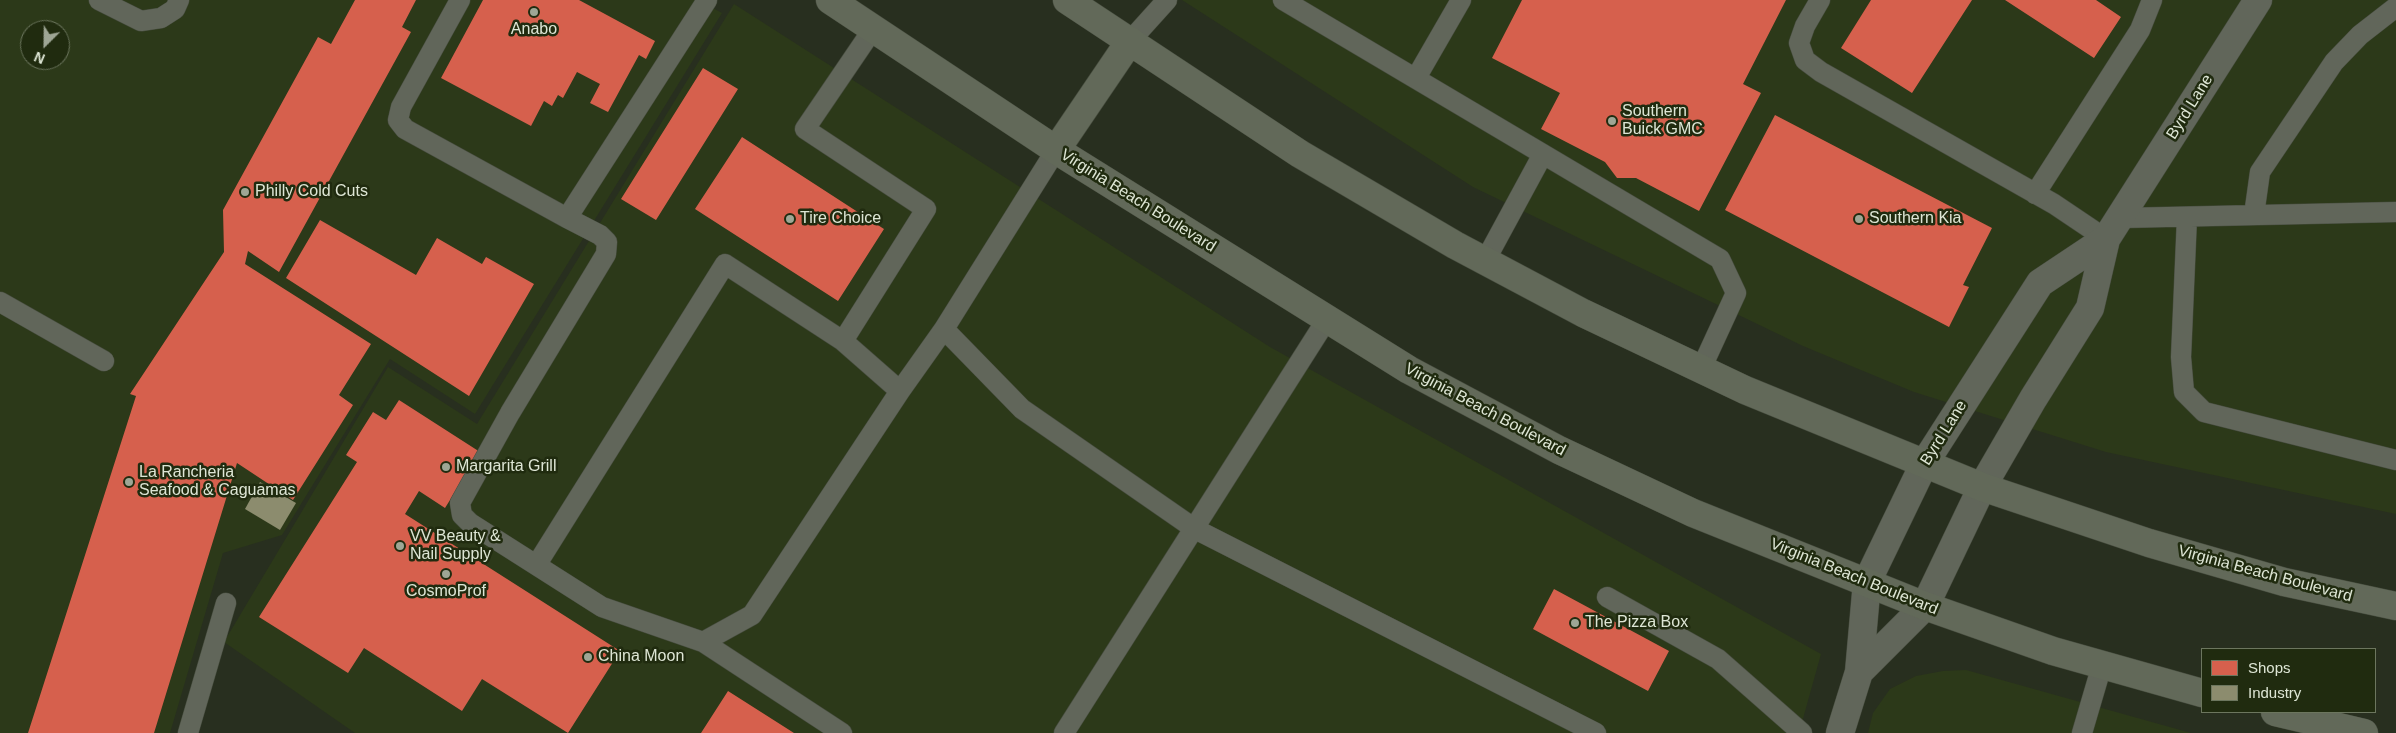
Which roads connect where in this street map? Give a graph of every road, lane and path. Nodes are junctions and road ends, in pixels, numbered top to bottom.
1 (99, 0) edge
2 (180, 0) edge
3 (460, 0) edge
4 (707, 0) edge
5 (830, 0) edge
6 (1067, 0) edge
7 (1168, 0) edge
8 (1283, 0) edge
9 (1461, 0) edge
10 (1820, 0) edge
11 (2152, 0) edge
12 (2258, 0) edge
13 (2396, 7) edge
14 (873, 29) junction
15 (1130, 41) junction
16 (1416, 78) junction
17 (1056, 150) junction
18 (1543, 154) junction
19 (2035, 194) junction
20 (2396, 212) edge
21 (2254, 215) junction
22 (2187, 217) junction
23 (567, 218) junction
24 (2114, 228) junction
25 (1485, 261) junction
26 (0, 302) edge
27 (1327, 319) junction
28 (944, 329) junction
29 (843, 341) junction
30 (104, 361) dead end
31 (1702, 369) junction
32 (900, 391) junction
33 (2396, 460) edge
34 (1924, 464) junction
35 (1982, 487) junction
36 (1195, 529) junction
37 (537, 564) junction
38 (1867, 582) junction
39 (1607, 597) dead end
40 (226, 603) dead end
41 (1925, 606) junction
42 (2396, 606) edge
43 (703, 642) junction
44 (2102, 665) junction
45 (1859, 672) junction
46 (2201, 693) edge
47 (2279, 713) edge
48 (188, 733) edge
49 (842, 733) edge
50 (1064, 733) edge
51 (1596, 733) edge
52 (1802, 733) edge
53 (1840, 733) edge
54 (2082, 733) edge
55 (2364, 733) edge

1 - 2 lane
3 - 23 lane
4 - 23 lane
5 - 14 main road, Virginia Beach Boulevard
6 - 15 main road, Virginia Beach Boulevard
7 - 15 lane
8 - 16 lane
9 - 16 lane
10 - 19 lane
11 - 19 lane
12 - 24 street, Byrd Lane
13 - 21 lane
14 - 17 main road, Virginia Beach Boulevard
14 - 29 lane
15 - 17 main road
15 - 25 main road, Virginia Beach Boulevard
16 - 18 lane
17 - 27 main road, Virginia Beach Boulevard
17 - 28 lane
18 - 25 lane
18 - 31 lane
19 - 24 lane
20 - 21 lane
21 - 22 lane
22 - 24 lane
22 - 33 lane
23 - 37 lane
24 - 34 street, Byrd Lane
24 - 35 street, Byrd Lane
25 - 31 main road, Virginia Beach Boulevard
26 - 30 lane
27 - 36 lane
27 - 38 main road, Virginia Beach Boulevard
28 - 32 lane
28 - 36 lane
29 - 32 lane
29 - 37 lane
31 - 34 main road, Virginia Beach Boulevard
32 - 43 lane
34 - 35 main road, Virginia Beach Boulevard
34 - 38 street, Byrd Lane
35 - 41 street, Byrd Lane
35 - 42 main road, Virginia Beach Boulevard
36 - 50 lane
36 - 51 lane
37 - 43 lane
38 - 41 main road, Virginia Beach Boulevard
38 - 45 street, Byrd Lane
39 - 52 lane
40 - 48 lane
41 - 44 main road, Virginia Beach Boulevard
41 - 45 street, Byrd Lane
43 - 49 lane
44 - 46 main road, Virginia Beach Boulevard
44 - 54 lane
45 - 53 street, Byrd Lane
47 - 55 main road

